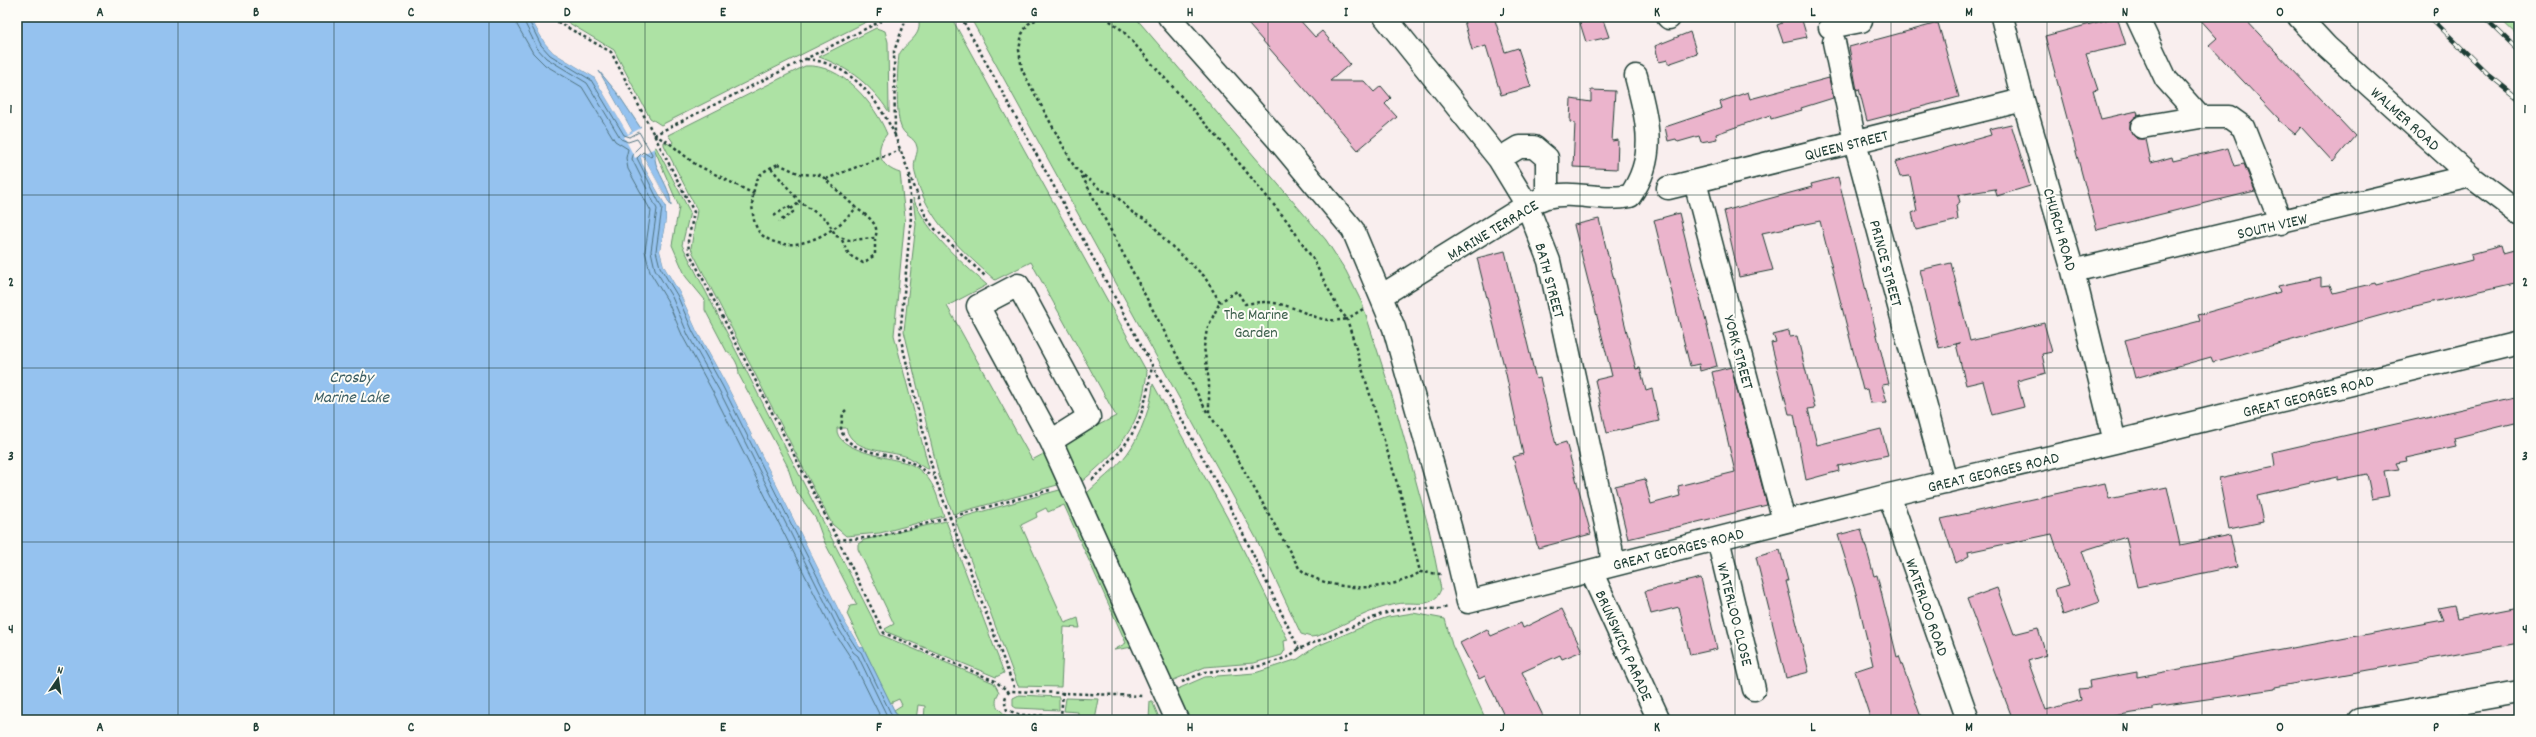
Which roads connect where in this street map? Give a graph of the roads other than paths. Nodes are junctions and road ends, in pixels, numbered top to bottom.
1 (1170, 17) edge
2 (1385, 17) edge
3 (2138, 17) edge
4 (2299, 17) edge
5 (2005, 18) edge
6 (1861, 21) dead end
7 (1831, 31) edge
8 (1636, 76) dead end
9 (2023, 100) junction
10 (2200, 117) junction
11 (2142, 127) dead end
12 (1855, 142) junction
13 (1498, 159) junction
14 (2470, 176) junction
15 (1695, 182) junction
16 (1668, 188) dead end
17 (1547, 197) junction
18 (1526, 205) junction
19 (2519, 213) edge
20 (2281, 223) junction
21 (2073, 271) junction
22 (1381, 296) junction
23 (2519, 343) edge
24 (1051, 441) junction
25 (2115, 442) junction
26 (1946, 482) junction
27 (1889, 495) junction
28 (1784, 522) junction
29 (1718, 539) junction
30 (1612, 564) junction
31 (1591, 571) junction
32 (1754, 689) dead end
33 (2519, 692) edge
34 (1177, 720) edge
35 (1659, 720) edge
36 (1968, 720) edge
37 (2359, 720) edge

1 - 22 street
2 - 13 street, BATH STREET
3 - 10 street
4 - 14 street, WALMER ROAD
5 - 9 street, CHURCH ROAD
6 - 7 street
7 - 12 street, PRINCE STREET
8 - 17 street, MARINE TERRACE
9 - 12 street, QUEEN STREET
9 - 21 street, CHURCH ROAD
10 - 11 street
10 - 20 street
12 - 15 street, QUEEN STREET
12 - 26 street, PRINCE STREET
13 - 17 street
13 - 18 street, BATH STREET
14 - 19 street, WALMER ROAD
14 - 20 street, SOUTH VIEW
15 - 16 street, QUEEN STREET
15 - 28 street, YORK STREET
17 - 18 street, MARINE TERRACE
18 - 22 street, MARINE TERRACE
18 - 30 street, BATH STREET
20 - 21 street, SOUTH VIEW
21 - 25 street, CHURCH ROAD
22 - 31 street, GREAT GEORGES ROAD
23 - 25 street, GREAT GEORGES ROAD
24 - 24 street
24 - 34 street
25 - 26 street, GREAT GEORGES ROAD
26 - 27 street, GREAT GEORGES ROAD
27 - 28 street, GREAT GEORGES ROAD
27 - 36 street, WATERLOO ROAD
28 - 29 street, GREAT GEORGES ROAD
29 - 30 street, GREAT GEORGES ROAD
29 - 32 street, WATERLOO CLOSE
30 - 31 street, GREAT GEORGES ROAD
31 - 35 street, BRUNSWICK PARADE
33 - 37 street

